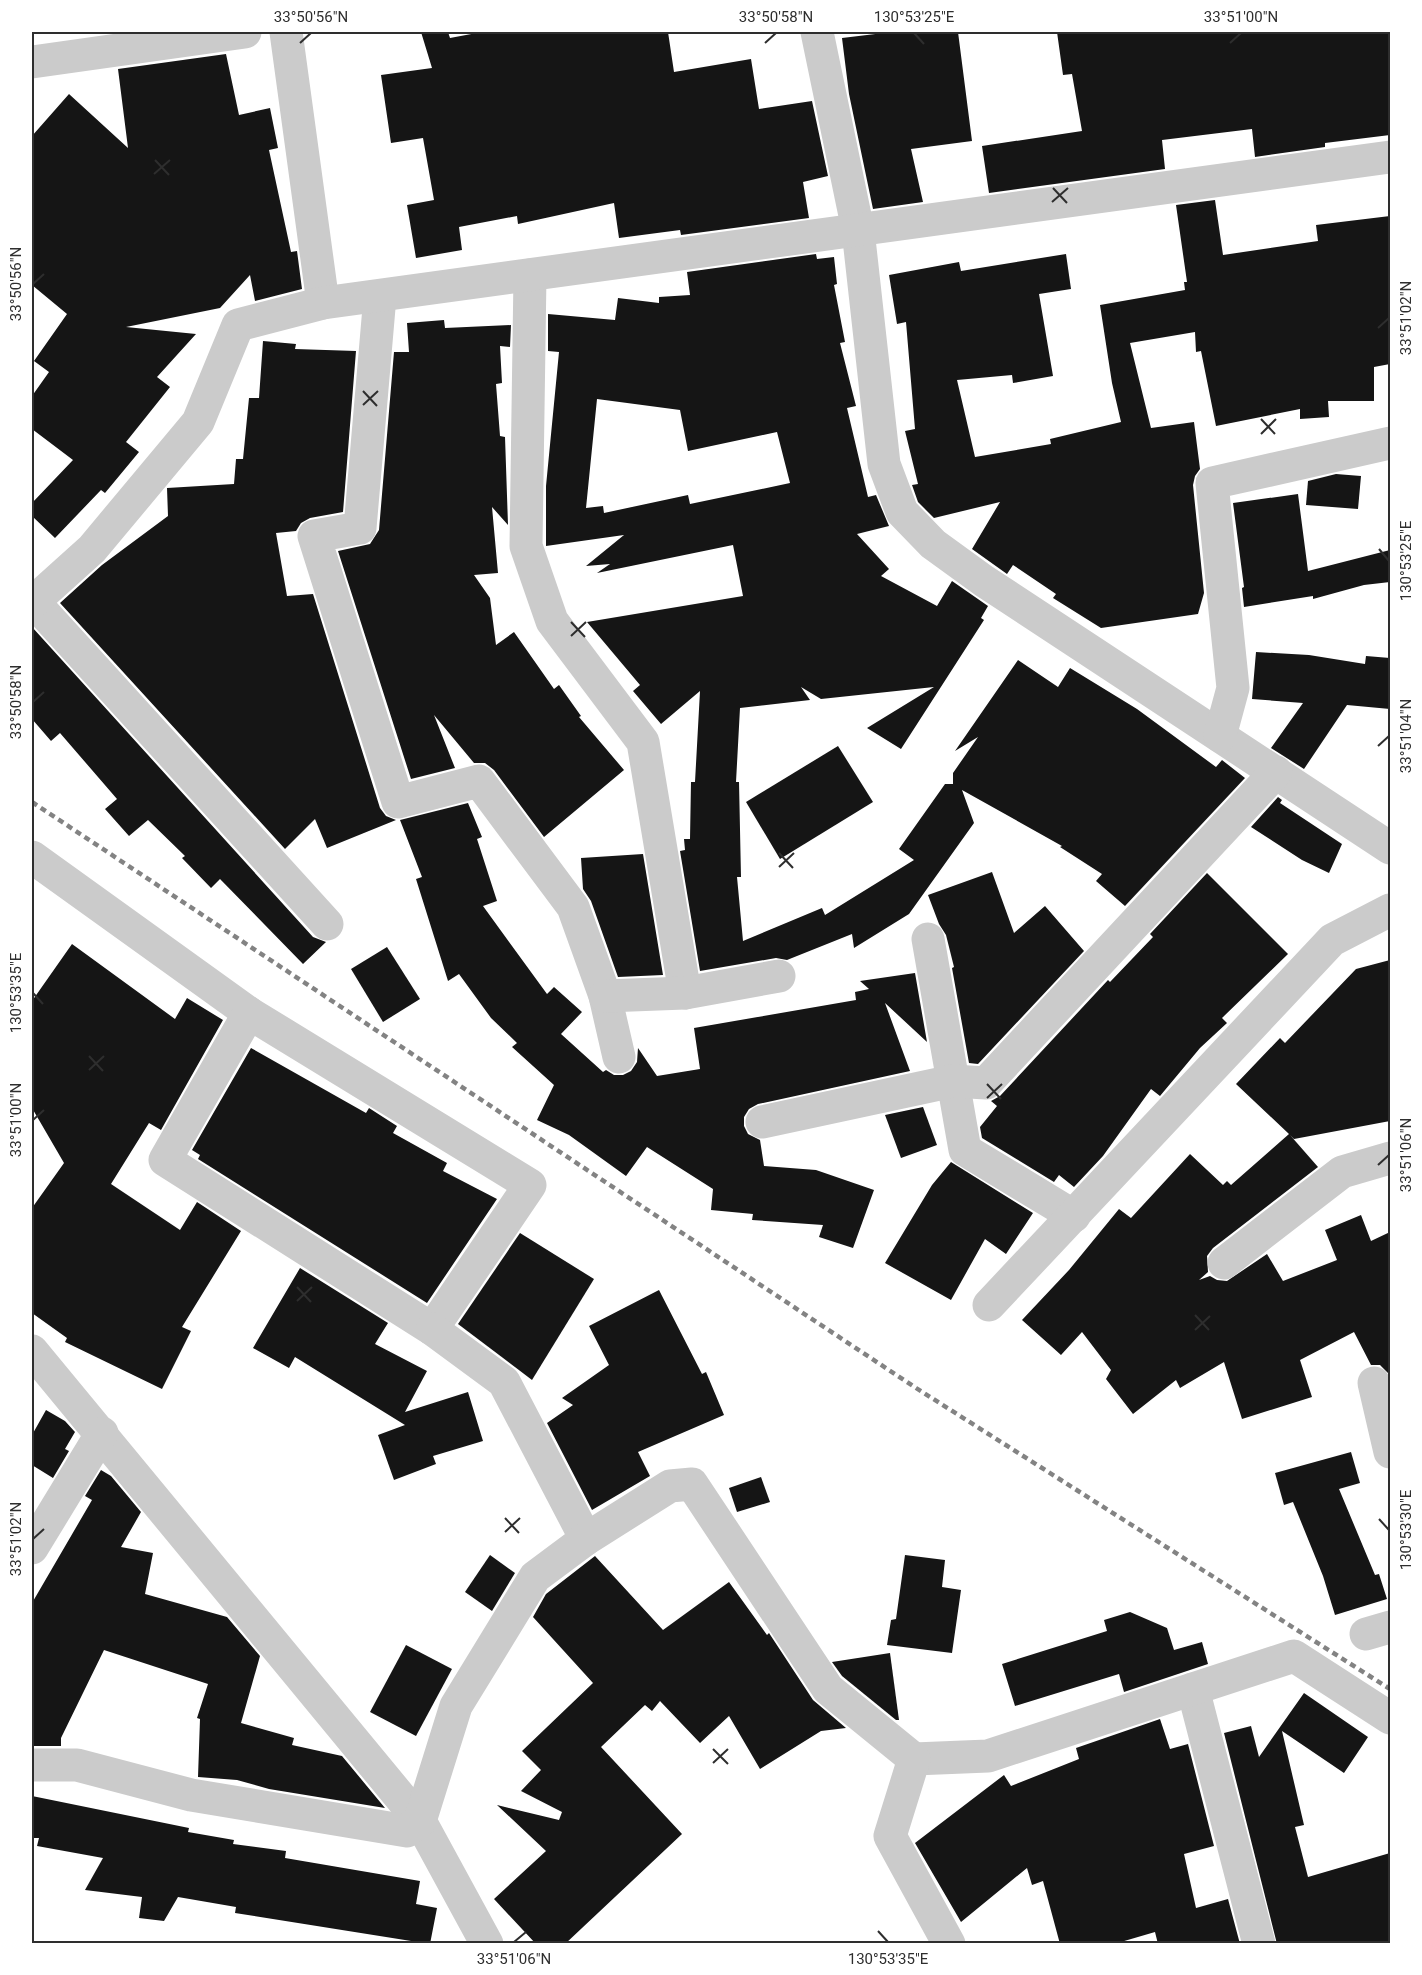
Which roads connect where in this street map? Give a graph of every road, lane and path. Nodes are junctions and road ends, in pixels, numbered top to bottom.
1 (245, 32) edge
2 (286, 32) edge
3 (817, 32) edge
4 (32, 62) edge
5 (1390, 157) edge
6 (858, 230) junction
7 (530, 275) junction
8 (380, 296) junction
9 (323, 303) junction
10 (1390, 443) edge
11 (32, 602) edge
12 (1220, 736) junction
13 (1276, 772) junction
14 (1390, 848) edge
15 (32, 857) edge
16 (1390, 910) edge
17 (327, 924) dead end
18 (928, 939) dead end
19 (779, 976) dead end
20 (685, 993) junction
21 (605, 996) junction
22 (249, 1013) junction
23 (619, 1057) dead end
24 (953, 1081) junction
25 (762, 1122) dead end
26 (1390, 1158) edge
27 (1074, 1216) junction
28 (1224, 1263) dead end
29 (989, 1305) dead end
30 (432, 1329) junction
31 (32, 1351) edge
32 (1374, 1383) dead end
33 (102, 1433) junction
34 (1390, 1452) edge
35 (586, 1539) junction
36 (32, 1548) edge
37 (1193, 1689) junction
38 (1390, 1718) edge
39 (914, 1759) junction
40 (32, 1765) edge
41 (420, 1821) junction
42 (487, 1944) edge
43 (949, 1944) edge
44 (1259, 1944) edge

1 - 4 street
2 - 9 street
3 - 6 street
5 - 6 street
6 - 7 street
6 - 12 street
7 - 8 street
7 - 20 street
8 - 9 street
8 - 21 street
9 - 11 street
10 - 12 street
11 - 17 street
12 - 13 street
13 - 14 street
13 - 24 street
15 - 22 street
16 - 27 street
18 - 24 street
19 - 20 street
20 - 21 street
21 - 23 street
22 - 30 street
22 - 30 street
24 - 25 street
24 - 27 street
26 - 28 street
27 - 29 street
30 - 35 street
31 - 33 street
32 - 34 street
33 - 36 street
33 - 41 street
35 - 39 street
35 - 41 street
37 - 38 street
37 - 39 street
37 - 44 street
39 - 43 street
40 - 41 street
41 - 42 street

